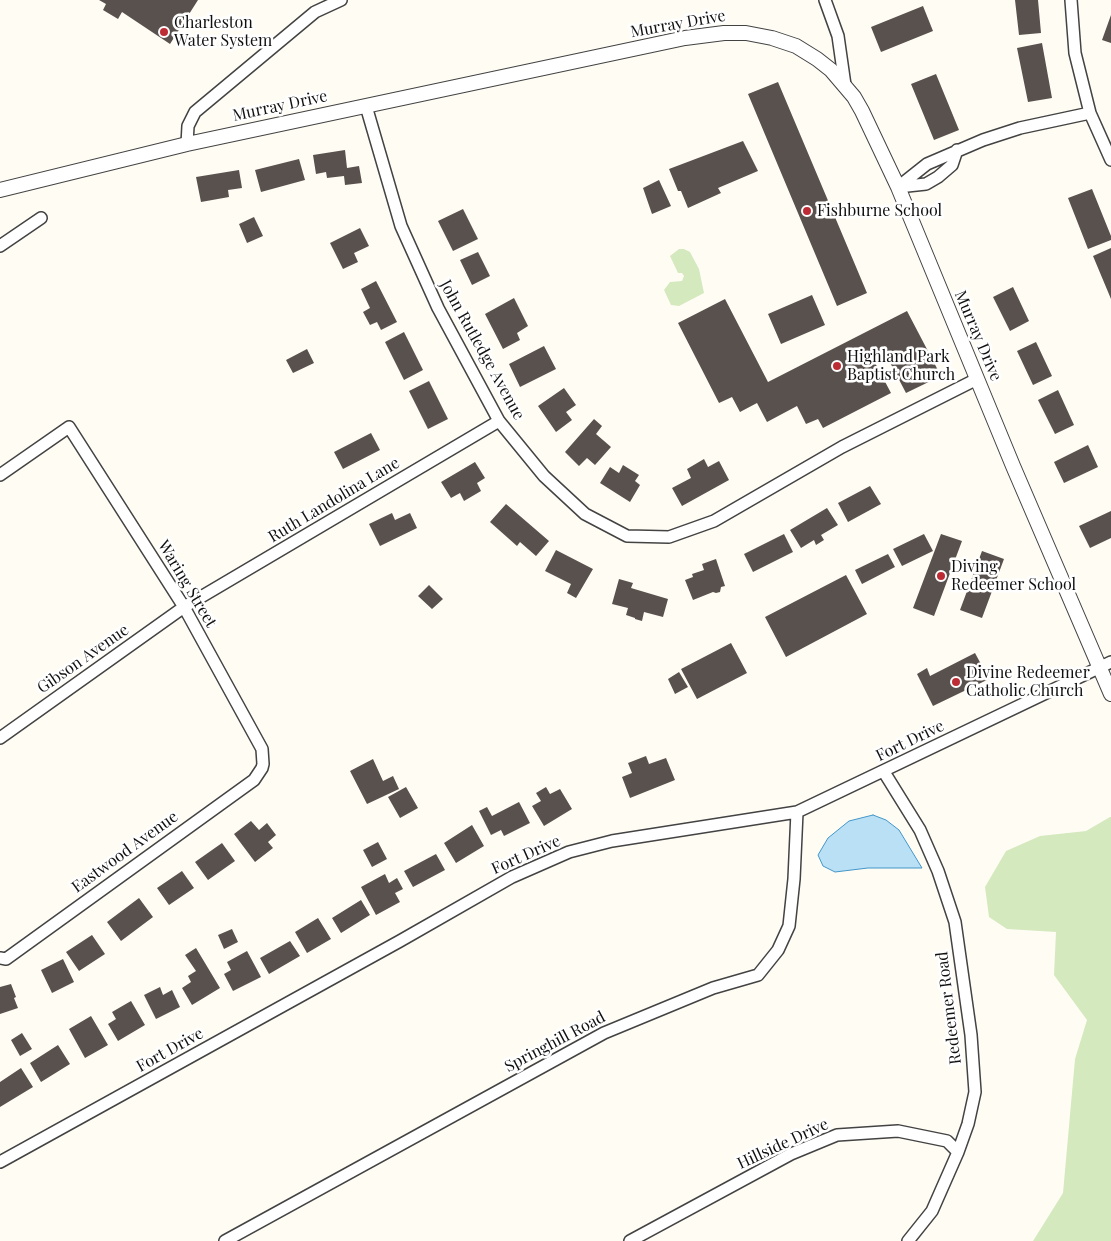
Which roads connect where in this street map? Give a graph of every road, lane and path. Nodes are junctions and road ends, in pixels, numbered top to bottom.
1 (341, 0) edge
2 (825, 0) edge
3 (1071, 0) edge
4 (844, 85) junction
5 (366, 106) junction
6 (1090, 113) junction
7 (187, 144) junction
8 (957, 150) junction
9 (1111, 160) edge
10 (898, 188) junction
11 (0, 190) edge
12 (41, 218) dead end
13 (0, 246) edge
14 (977, 379) junction
15 (500, 421) junction
16 (0, 475) edge
17 (184, 607) junction
18 (1105, 664) edge
19 (1111, 694) edge
20 (0, 738) edge
21 (263, 764) joint
22 (884, 772) junction
23 (797, 812) junction
24 (0, 958) edge
25 (958, 1152) junction
26 (0, 1162) edge
27 (225, 1241) edge
28 (630, 1241) edge
29 (908, 1241) edge

1 - 7 street
2 - 4 street
3 - 6 street
4 - 5 street, Murray Drive
4 - 10 street, Murray Drive
5 - 7 street, Murray Drive
5 - 15 street, John Rutledge Avenue
6 - 8 street
6 - 9 street
7 - 11 street, Murray Drive
8 - 10 street
8 - 10 street
10 - 14 street, Murray Drive
12 - 13 street
14 - 15 street, John Rutledge Avenue
14 - 18 street, Murray Drive
15 - 17 street, Ruth Landolina Lane
16 - 17 street, Waring Street
17 - 20 street, Gibson Avenue
17 - 21 street, Waring Street
18 - 19 street, Murray Drive
18 - 22 street, Fort Drive
21 - 24 street, Eastwood Avenue
22 - 23 street, Fort Drive
22 - 25 street, Redeemer Road
23 - 26 street, Fort Drive
23 - 27 street, Springhill Road
25 - 28 street, Hillside Drive
25 - 29 street, Redeemer Road

